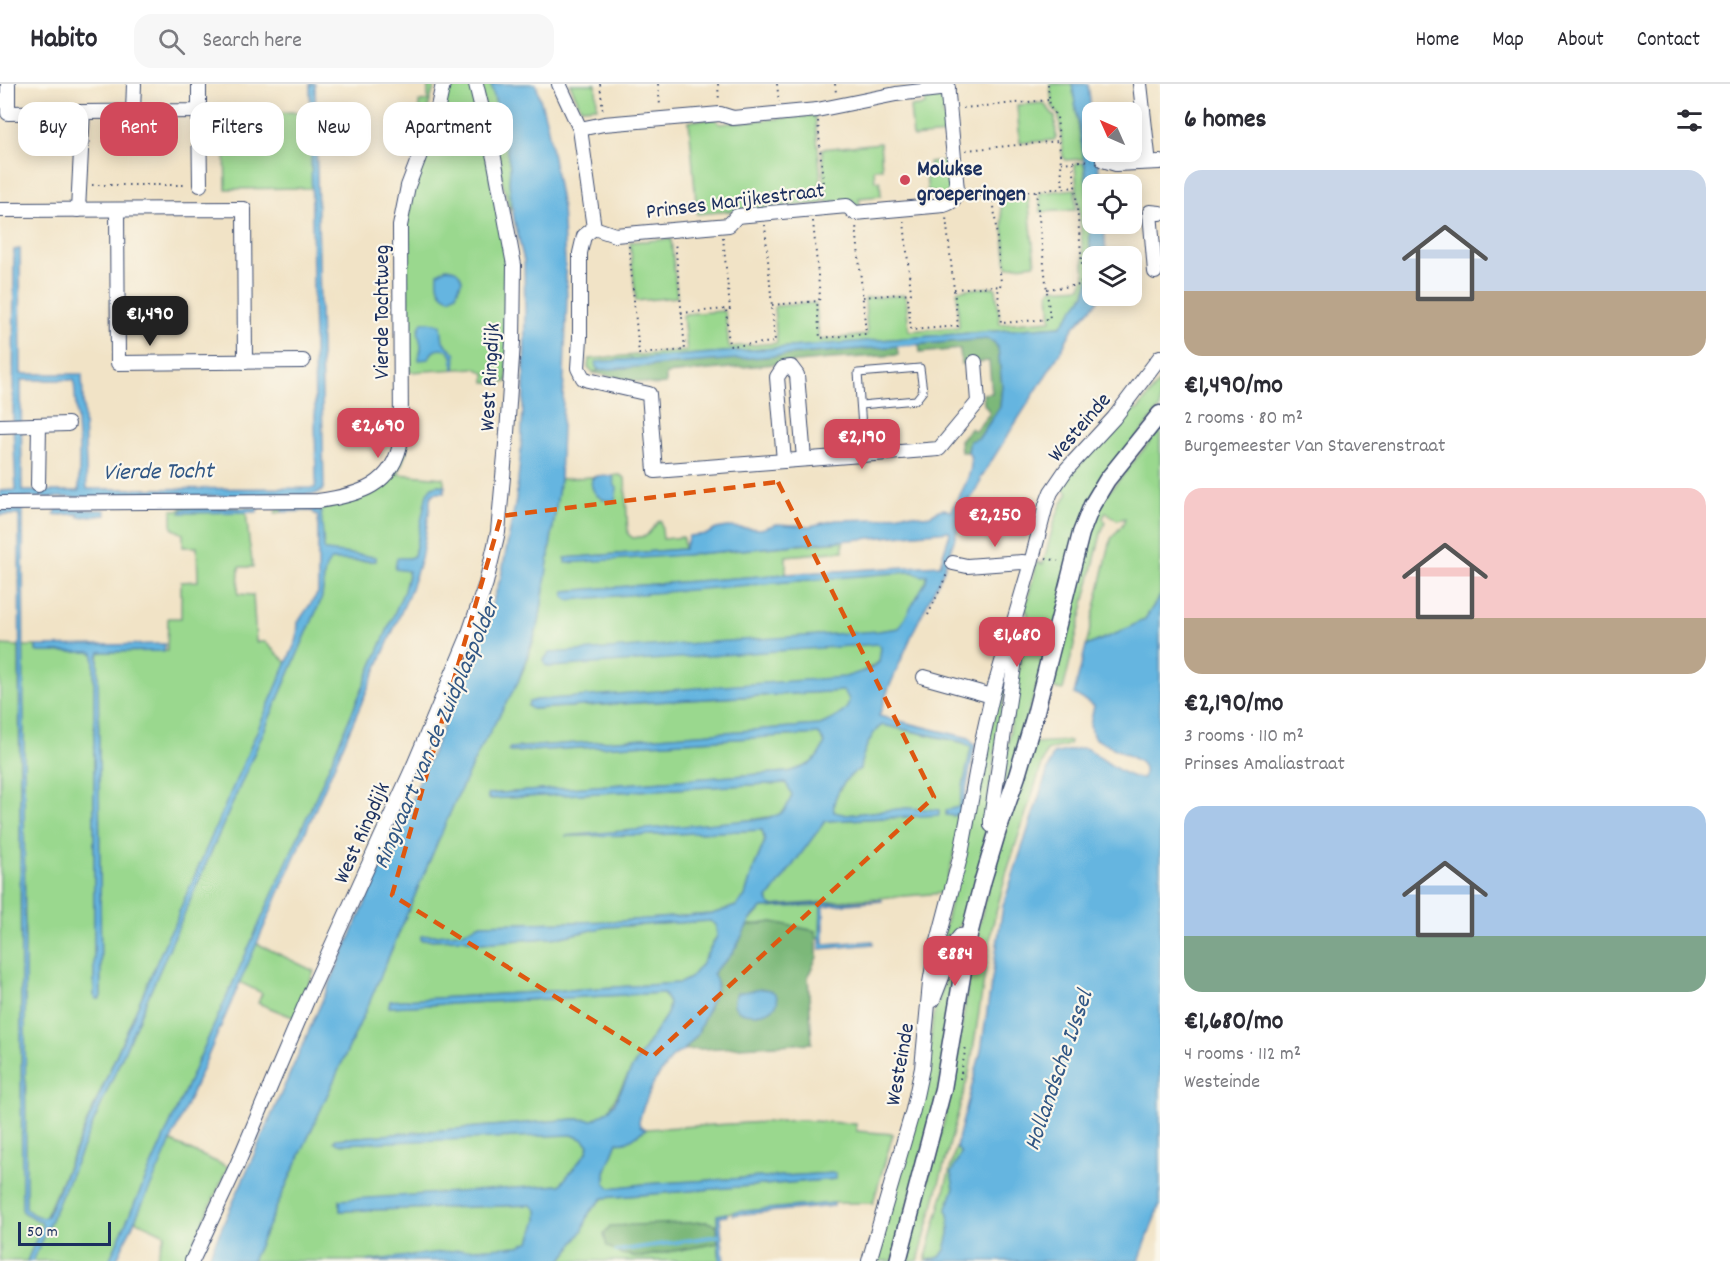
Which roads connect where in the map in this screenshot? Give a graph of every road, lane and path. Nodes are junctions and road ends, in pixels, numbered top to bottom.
1 (8, 84) edge
2 (134, 84) edge
3 (199, 84) edge
4 (443, 84) edge
5 (476, 84) edge
6 (559, 84) edge
7 (600, 84) edge
8 (658, 84) edge
9 (718, 84) edge
10 (777, 84) edge
11 (1048, 84) edge
12 (1140, 84) edge
13 (947, 86) edge
14 (1049, 100) junction
15 (133, 102) edge
16 (199, 102) edge
17 (950, 109) junction
18 (817, 110) junction
19 (18, 113) edge
20 (780, 113) junction
21 (720, 114) junction
22 (661, 119) junction
23 (604, 124) junction
24 (580, 129) junction
25 (1059, 141) junction
26 (954, 152) junction
27 (81, 156) edge
28 (200, 156) edge
29 (1154, 159) edge
30 (1081, 161) dead end
31 (1073, 162) junction
32 (1110, 162) edge
33 (1131, 162) edge
34 (1061, 163) junction
35 (80, 185) junction
36 (200, 185) joint
37 (1076, 187) junction
38 (1063, 188) junction
39 (1036, 191) junction
40 (993, 195) junction
41 (951, 202) junction
42 (818, 209) junction
43 (903, 209) junction
44 (0, 210) edge
45 (78, 210) junction
46 (117, 210) junction
47 (764, 213) junction
48 (855, 213) junction
49 (1160, 213) edge
50 (722, 226) junction
51 (594, 228) junction
52 (674, 229) junction
53 (628, 234) junction
54 (1155, 272) dead end
55 (1000, 287) junction
56 (954, 289) junction
57 (1047, 289) junction
58 (911, 293) junction
59 (863, 297) junction
60 (819, 301) junction
61 (772, 305) junction
62 (726, 309) junction
63 (681, 313) junction
64 (631, 333) dead end
65 (637, 333) junction
66 (1160, 357) edge
67 (303, 361) dead end
68 (245, 362) junction
69 (975, 362) dead end
70 (861, 405) junction
71 (1160, 414) edge
72 (68, 424) dead end
73 (19, 426) edge
74 (864, 454) junction
75 (804, 459) junction
76 (784, 461) junction
77 (38, 485) dead end
78 (0, 503) edge
79 (953, 562) joint
80 (1031, 563) junction
81 (928, 615) dead end
82 (1011, 631) junction
83 (924, 677) dead end
84 (992, 696) junction
85 (998, 830) junction
86 (969, 935) junction
87 (929, 1002) junction
88 (192, 1261) edge
89 (869, 1261) edge
90 (898, 1261) edge

1 - 19 street
2 - 15 street
3 - 16 street
4 - 78 street, Vierde Tochtweg
5 - 88 street, West Ringdijk
6 - 24 street
7 - 23 path
8 - 22 path
9 - 21 path
10 - 20 path
11 - 14 path
12 - 29 street
13 - 17 street
13 - 18 street
14 - 17 path
14 - 25 path
17 - 26 street
18 - 20 street
18 - 42 path
20 - 21 street
21 - 22 street
22 - 23 street
23 - 24 street
24 - 51 street
25 - 26 path
25 - 34 path
26 - 41 street
27 - 35 street
28 - 36 street
30 - 31 path
31 - 34 path
31 - 37 path
32 - 33 street
34 - 38 path
35 - 36 path
35 - 45 street
37 - 38 path
37 - 57 path
38 - 39 path
39 - 40 path
39 - 57 path
40 - 41 path
40 - 55 path
41 - 43 street, Prinses Marijkestraat
41 - 56 path
42 - 47 street, Prinses Marijkestraat
42 - 48 street, Prinses Marijkestraat
42 - 60 path
43 - 48 street, Prinses Marijkestraat
43 - 58 path
44 - 45 street
45 - 46 street
46 - 68 street
46 - 68 street
47 - 50 street, Prinses Marijkestraat
47 - 61 path
48 - 59 path
49 - 54 street
50 - 52 street, Prinses Marijkestraat
50 - 62 path
51 - 53 street, Prinses Marijkestraat
51 - 76 street
52 - 53 street, Prinses Marijkestraat
52 - 63 path
53 - 65 path
55 - 56 path
55 - 57 path
56 - 58 path
58 - 59 path
59 - 60 path
60 - 61 path
61 - 62 path
62 - 63 path
63 - 65 path
64 - 65 path
66 - 80 street, Westeinde
67 - 68 street
69 - 74 street
70 - 70 lane
70 - 74 lane
71 - 85 street
72 - 73 street
73 - 77 street
74 - 75 street
75 - 76 street
75 - 76 street
79 - 80 street
79 - 81 path
80 - 82 street, Westeinde
82 - 84 street, Westeinde
82 - 85 street, Westeinde
83 - 84 street
84 - 87 street, Westeinde
85 - 86 street
86 - 87 street
86 - 90 street
87 - 89 street, Westeinde

